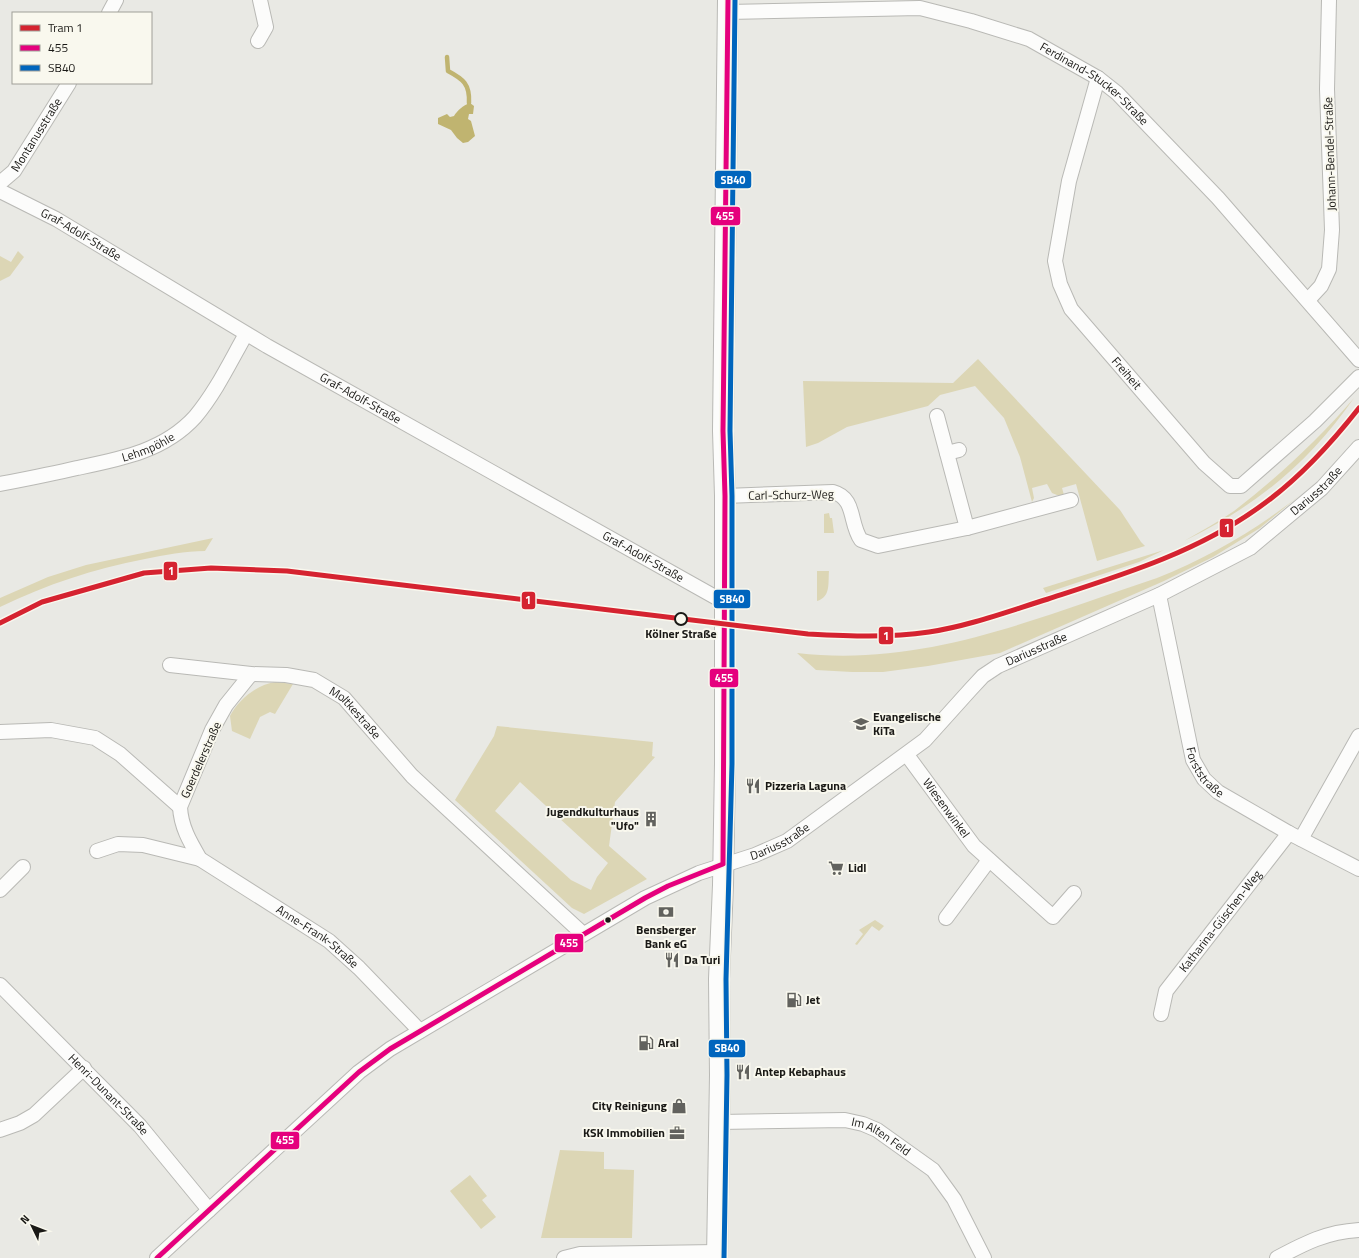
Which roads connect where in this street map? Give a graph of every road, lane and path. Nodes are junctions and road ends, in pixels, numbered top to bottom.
1 (116, 0) edge
2 (260, 0) edge
3 (1329, 0) edge
4 (919, 4) edge
5 (728, 6) edge
6 (110, 12) edge
7 (258, 41) dead end
8 (1098, 78) junction
9 (68, 84) edge
10 (0, 183) edge
11 (0, 191) edge
12 (1308, 300) junction
13 (246, 334) junction
14 (1359, 360) edge
15 (1359, 377) edge
16 (937, 416) dead end
17 (1359, 447) edge
18 (0, 484) edge
19 (725, 496) junction
20 (1071, 500) dead end
21 (967, 528) junction
22 (1159, 595) junction
23 (724, 602) junction
24 (170, 665) dead end
25 (251, 674) junction
26 (0, 732) edge
27 (1359, 736) edge
28 (907, 755) junction
29 (180, 807) junction
30 (1295, 836) junction
31 (97, 851) dead end
32 (200, 859) junction
33 (989, 860) junction
34 (723, 864) junction
35 (23, 867) dead end
36 (1359, 869) edge
37 (0, 890) edge
38 (1074, 893) dead end
39 (946, 918) dead end
40 (583, 934) junction
41 (0, 985) edge
42 (1162, 1014) dead end
43 (420, 1032) junction
44 (84, 1068) junction
45 (720, 1122) junction
46 (0, 1130) edge
47 (209, 1210) junction
48 (1359, 1230) edge
49 (717, 1255) edge
50 (157, 1258) edge
51 (564, 1258) edge
52 (984, 1258) edge
53 (1277, 1258) edge

1 - 6 street
2 - 7 street
3 - 12 street, Johann-Bendel-Straße
4 - 5 street, Ferdinand-Stucker-Straße
4 - 8 street, Ferdinand-Stucker-Straße
5 - 19 main road
8 - 12 street, Ferdinand-Stucker-Straße
8 - 15 street, Freiheit
9 - 10 street, Montanusstraße
11 - 13 street, Graf-Adolf-Straße
12 - 14 street, Ferdinand-Stucker-Straße
13 - 18 street, Lehmpöhle
13 - 23 street, Graf-Adolf-Straße
16 - 21 street
17 - 22 street, Dariusstraße
19 - 21 street, Carl-Schurz-Weg
19 - 23 main road
20 - 21 street, Carl-Schurz-Weg
22 - 28 street, Dariusstraße
22 - 30 street, Forststraße
23 - 34 main road
24 - 25 street, Moltkestraße
25 - 29 street, Goerdelerstraße
25 - 40 street, Moltkestraße
26 - 29 street
27 - 30 street, Katharina-Güschen-Weg
28 - 33 street, Wiesenwinkel
28 - 34 street, Dariusstraße
29 - 32 street, Anne-Frank-Straße
30 - 36 street, Forststraße
30 - 42 street, Katharina-Güschen-Weg
31 - 32 street, Anne-Frank-Straße
32 - 43 street, Anne-Frank-Straße
33 - 38 street, Wiesenwinkel
33 - 39 street
34 - 40 street, Dariusstraße
34 - 45 main road
35 - 37 street
40 - 43 street, Dariusstraße
41 - 44 street, Henri-Dunant-Straße
43 - 47 street, Dariusstraße
44 - 46 street
44 - 47 street, Henri-Dunant-Straße
45 - 49 main road
45 - 52 street, Im Alten Feld
47 - 50 street, Dariusstraße
48 - 53 street
49 - 51 street

